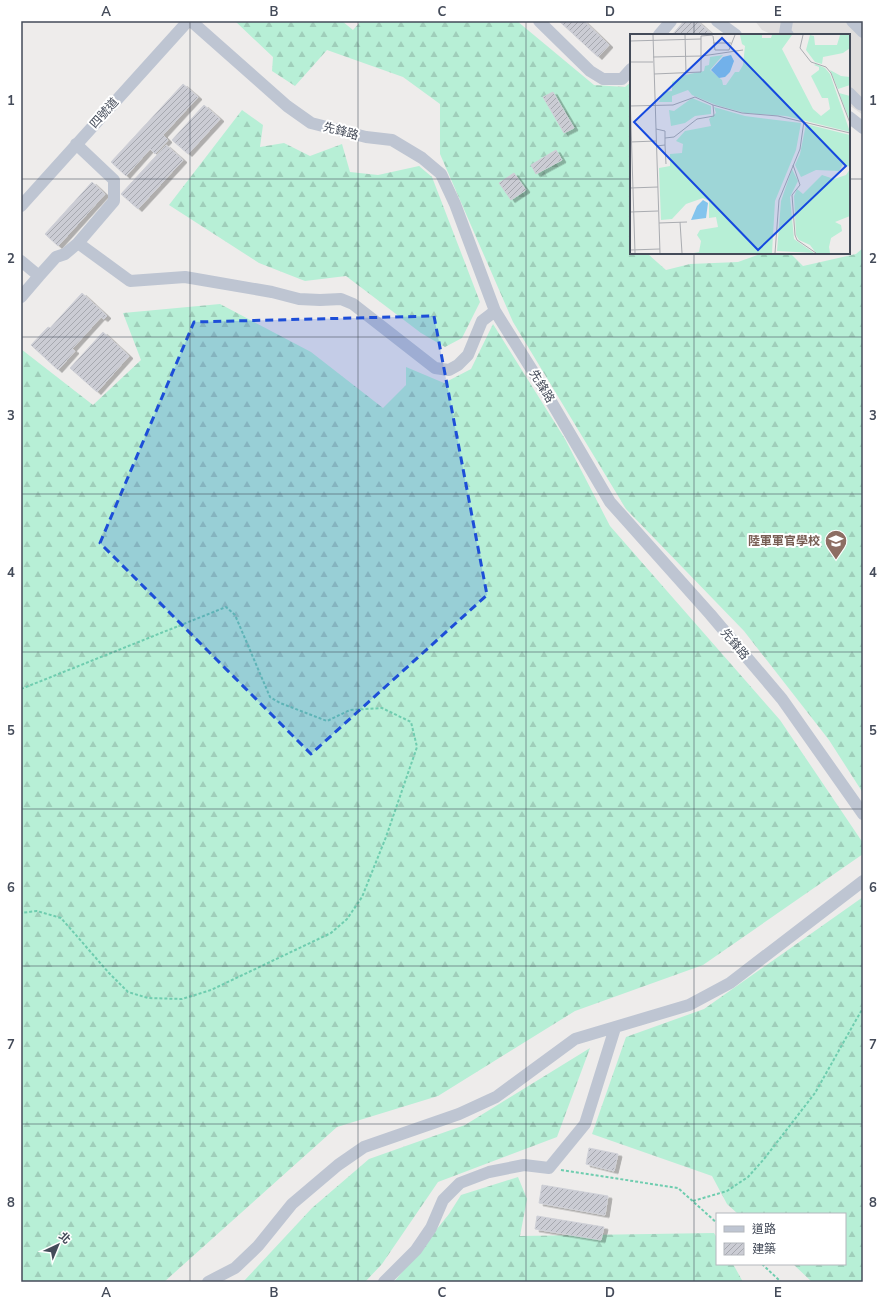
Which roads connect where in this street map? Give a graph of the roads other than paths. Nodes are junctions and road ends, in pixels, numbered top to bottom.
1 (188, 21) edge
2 (191, 21) edge
3 (539, 21) edge
4 (671, 21) edge
5 (717, 21) edge
6 (787, 21) edge
7 (852, 21) edge
8 (863, 32) edge
9 (660, 34) edge
10 (735, 34) edge
11 (786, 34) edge
12 (630, 70) edge
13 (850, 94) edge
14 (863, 105) edge
15 (850, 119) edge
16 (863, 128) edge
17 (76, 144) junction
18 (21, 206) edge
19 (78, 243) junction
20 (21, 261) edge
21 (39, 276) junction
22 (21, 297) edge
23 (495, 311) junction
24 (863, 814) edge
25 (863, 881) edge
26 (615, 1028) junction
27 (208, 1282) edge
28 (384, 1282) edge

1 - 17 street, 四號道
2 - 23 street, 先鋒路
3 - 12 street
4 - 9 street
5 - 10 street
6 - 11 street
7 - 8 street
13 - 14 street
15 - 16 street
17 - 18 street, 四號道
17 - 19 street
19 - 21 street
19 - 23 street
20 - 21 street
21 - 22 street
23 - 24 street, 先鋒路
25 - 26 street
26 - 27 street
26 - 28 street

